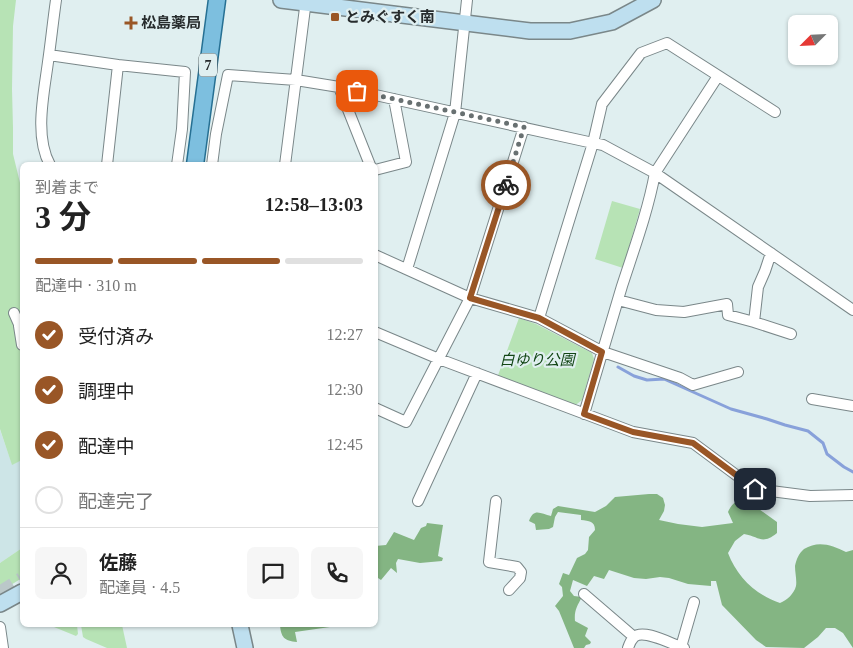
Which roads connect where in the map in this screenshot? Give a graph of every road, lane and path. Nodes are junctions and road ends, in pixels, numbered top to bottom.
1 (56, 0) edge
2 (217, 0) edge
3 (280, 0) edge
4 (467, 0) edge
5 (653, 0) edge
6 (306, 2) edge
7 (466, 23) junction
8 (49, 54) junction
9 (118, 64) junction
10 (718, 76) junction
11 (296, 80) junction
12 (339, 87) junction
13 (394, 98) junction
14 (775, 112) dead end
15 (455, 113) junction
16 (524, 127) junction
17 (593, 143) junction
18 (49, 162) edge
19 (107, 162) edge
20 (177, 162) edge
21 (195, 162) edge
22 (212, 162) edge
23 (285, 162) edge
24 (369, 162) edge
25 (378, 169) edge
26 (655, 173) junction
27 (771, 254) junction
28 (378, 256) edge
29 (407, 270) junction
30 (470, 298) junction
31 (618, 300) junction
32 (853, 310) edge
33 (14, 313) dead end
34 (539, 318) junction
35 (754, 322) junction
36 (20, 326) edge
37 (378, 333) edge
38 (791, 334) dead end
39 (602, 352) junction
40 (439, 359) junction
41 (738, 372) dead end
42 (477, 373) junction
43 (812, 399) dead end
44 (853, 406) edge
45 (378, 409) edge
46 (584, 414) junction
47 (853, 494) edge
48 (418, 501) dead end
49 (496, 501) dead end
50 (509, 590) dead end
51 (20, 593) edge
52 (584, 594) dead end
53 (694, 602) dead end
54 (0, 604) edge
55 (241, 627) edge
56 (0, 628) edge
57 (634, 637) junction
58 (680, 647) edge
59 (3, 648) edge
60 (246, 648) edge
61 (628, 648) edge

1 - 8 street
2 - 21 main road, 7
3 - 6 street
4 - 7 street
5 - 7 street
6 - 7 street
6 - 11 street
7 - 15 street
8 - 9 street
8 - 18 street
9 - 19 street
9 - 20 street
10 - 14 street
10 - 17 street
10 - 26 street
11 - 12 street
11 - 22 street
11 - 23 street
12 - 13 street
12 - 24 street
13 - 15 street
13 - 25 street
15 - 16 street
15 - 29 street
16 - 17 street
16 - 30 street
17 - 26 street
17 - 34 street
26 - 27 street
26 - 31 street
27 - 32 street
27 - 35 street
28 - 29 street
29 - 30 street
30 - 34 street
30 - 40 street
31 - 35 street
31 - 39 street
33 - 36 street
34 - 39 street
35 - 38 street
37 - 40 street
39 - 41 street
39 - 46 street
40 - 42 street
40 - 45 street
42 - 46 street
42 - 48 street
43 - 44 street
46 - 47 street
49 - 50 street
51 - 54 street
52 - 57 street
53 - 58 street
55 - 60 street
56 - 59 street
57 - 58 street
57 - 61 street

